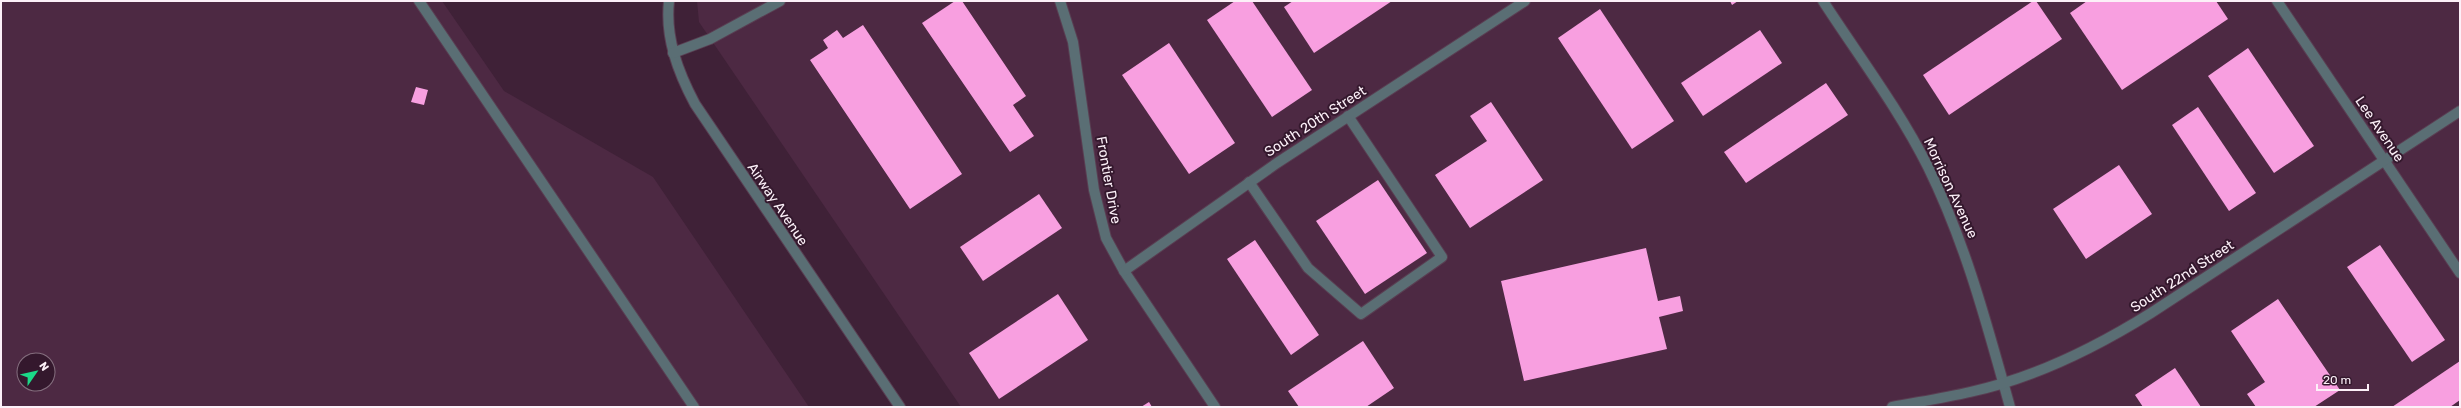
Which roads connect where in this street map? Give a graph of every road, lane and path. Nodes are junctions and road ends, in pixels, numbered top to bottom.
1 (419, 1) edge
2 (668, 1) edge
3 (780, 1) edge
4 (1060, 1) edge
5 (1525, 1) edge
6 (1822, 1) edge
7 (2277, 1) edge
8 (673, 53) junction
9 (2460, 111) edge
10 (1348, 116) junction
11 (2385, 160) junction
12 (1249, 182) junction
13 (1124, 270) junction
14 (2460, 273) edge
15 (2003, 382) junction
16 (694, 407) edge
17 (900, 407) edge
18 (1215, 407) edge
19 (1892, 407) edge
20 (2010, 407) edge

1 - 16 street
2 - 8 street, Airway Avenue
3 - 8 street
4 - 13 street, Frontier Drive
5 - 10 street, South 20th Street
6 - 15 street, Morrison Avenue
7 - 11 street, Lee Avenue
8 - 17 street, Airway Avenue
9 - 11 street, South 22nd Street
10 - 12 street, South 20th Street
10 - 12 street
11 - 14 street, Lee Avenue
11 - 15 street, South 22nd Street
12 - 13 street, South 20th Street
13 - 18 street, Frontier Drive
15 - 19 street, South 22nd Street
15 - 20 street, Morrison Avenue

